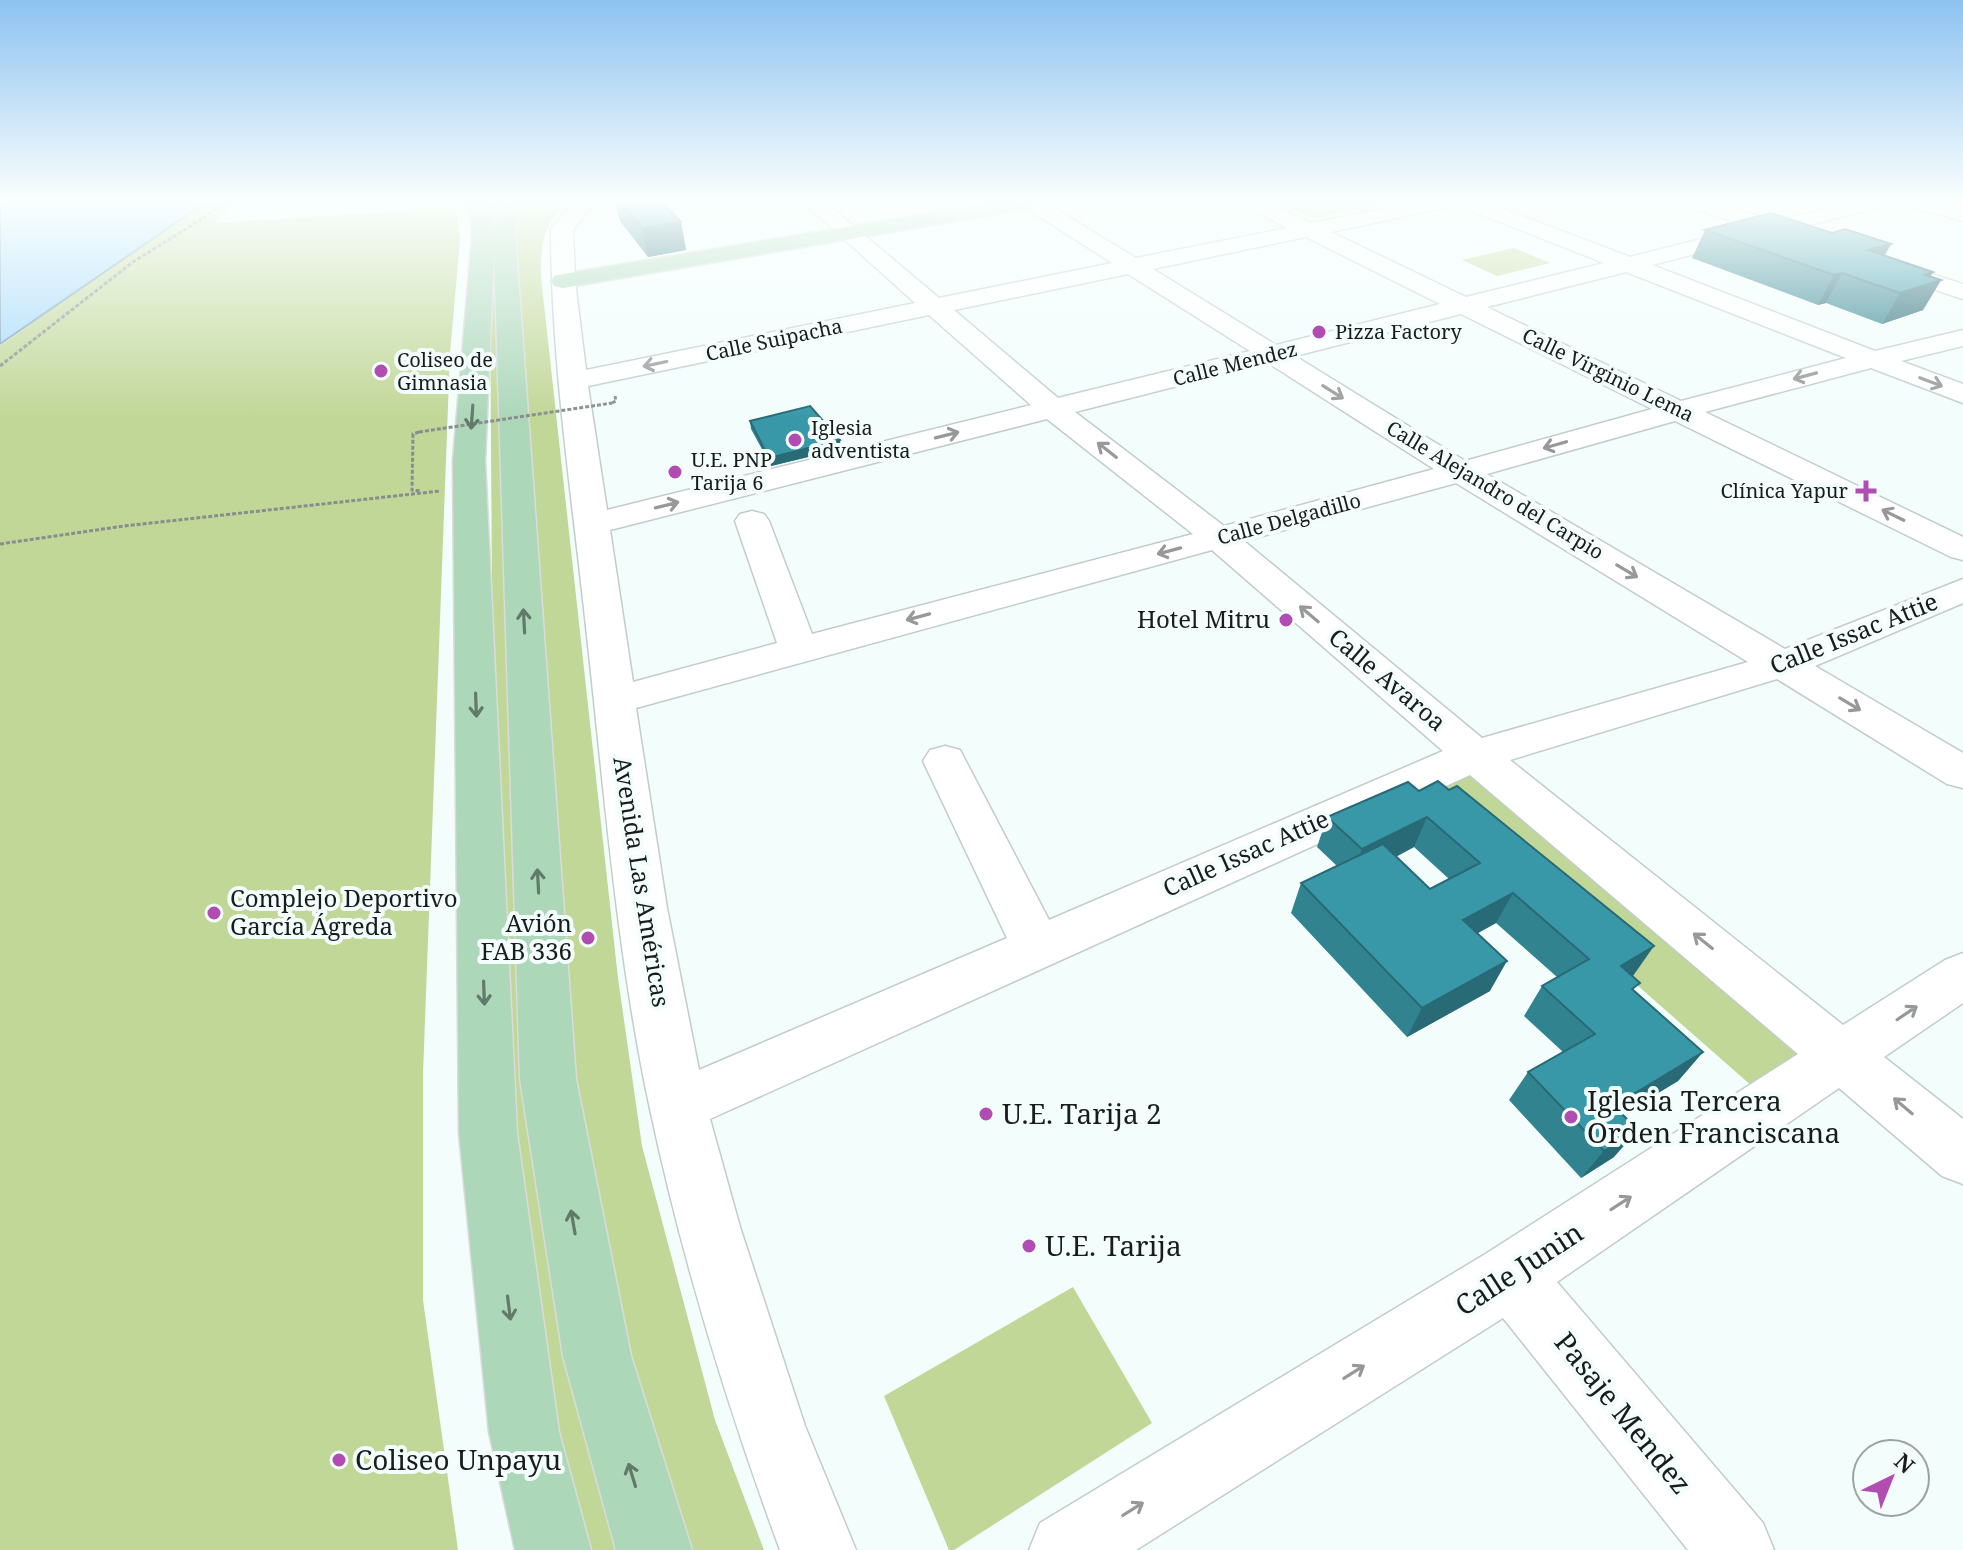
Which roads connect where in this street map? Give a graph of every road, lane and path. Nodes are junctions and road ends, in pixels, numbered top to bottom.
1 (117, 274) edge
2 (481, 274) edge
3 (506, 274) edge
4 (563, 274) edge
5 (604, 274) edge
6 (898, 274) edge
7 (1100, 274) edge
8 (1148, 274) edge
9 (1400, 274) edge
10 (1588, 274) edge
11 (1654, 274) edge
12 (1911, 274) edge
13 (563, 281) junction
14 (1963, 292) edge
15 (1464, 306) junction
16 (937, 307) junction
17 (1963, 338) edge
18 (1273, 354) junction
19 (1870, 359) junction
20 (0, 366) edge
21 (573, 381) junction
22 (1963, 394) edge
23 (612, 403) dead end
24 (1053, 409) junction
25 (1678, 409) junction
26 (1461, 472) junction
27 (752, 521) dead end
28 (592, 524) junction
29 (1219, 538) junction
30 (0, 544) edge
31 (1963, 550) edge
32 (1963, 590) edge
33 (798, 648) junction
34 (1784, 664) junction
35 (614, 701) junction
36 (1475, 755) junction
37 (945, 761) dead end
38 (1963, 773) edge
39 (1037, 947) junction
40 (1963, 975) edge
41 (1843, 1056) junction
42 (678, 1106) junction
43 (1963, 1156) edge
44 (1510, 1276) junction
45 (553, 1550) edge
46 (654, 1550) edge
47 (818, 1550) edge
48 (1067, 1550) edge
49 (1736, 1550) edge

1 - 20 path
2 -> 45 main road
46 -> 3 main road
4 - 13 street, Avenida Las Américas
5 - 13 main road
6 - 16 street, Calle Avaroa
7 - 16 street, Calle Suipacha
8 - 18 street, Calle Alejandro del Carpio
9 - 15 street, Calle Virginio Lema
10 - 15 street, Calle Mendez
11 - 19 street
12 - 14 street
13 - 21 street, Avenida Las Américas
15 - 18 street, Calle Mendez
15 - 25 street, Calle Virginio Lema
16 -> 21 street, Calle Suipacha
16 - 24 street, Calle Avaroa
17 - 19 street, Calle Delgadillo
18 - 24 street, Calle Mendez
18 -> 26 street, Calle Alejandro del Carpio
19 -> 22 street
19 -> 25 street, Calle Delgadillo
21 - 28 street, Avenida Las Américas
23 - 30 path, bridge
28 -> 24 street, Calle Mendez
29 -> 24 street, Calle Avaroa
25 -> 26 street, Calle Delgadillo
31 -> 25 street, Calle Virginio Lema
26 - 29 street, Calle Delgadillo
26 -> 34 street, Calle Alejandro del Carpio
27 - 33 street
28 - 35 street, Avenida Las Américas
29 -> 33 street, Calle Delgadillo
36 -> 29 street, Calle Avaroa
32 - 34 street, Calle Issac Attie
33 - 35 street, Calle Delgadillo
34 - 36 street, Calle Issac Attie
34 -> 38 street, Calle Alejandro del Carpio
35 - 42 street, Avenida Las Américas
36 - 39 street, Calle Issac Attie
41 -> 36 street, Calle Avaroa
37 - 39 street
39 - 42 street, Calle Issac Attie
41 -> 40 street, Calle Junin
43 -> 41 street, Calle Avaroa
44 -> 41 street, Calle Junin
42 - 47 street, Avenida Las Américas
48 -> 44 street, Calle Junin
44 - 49 street, Pasaje Mendez

